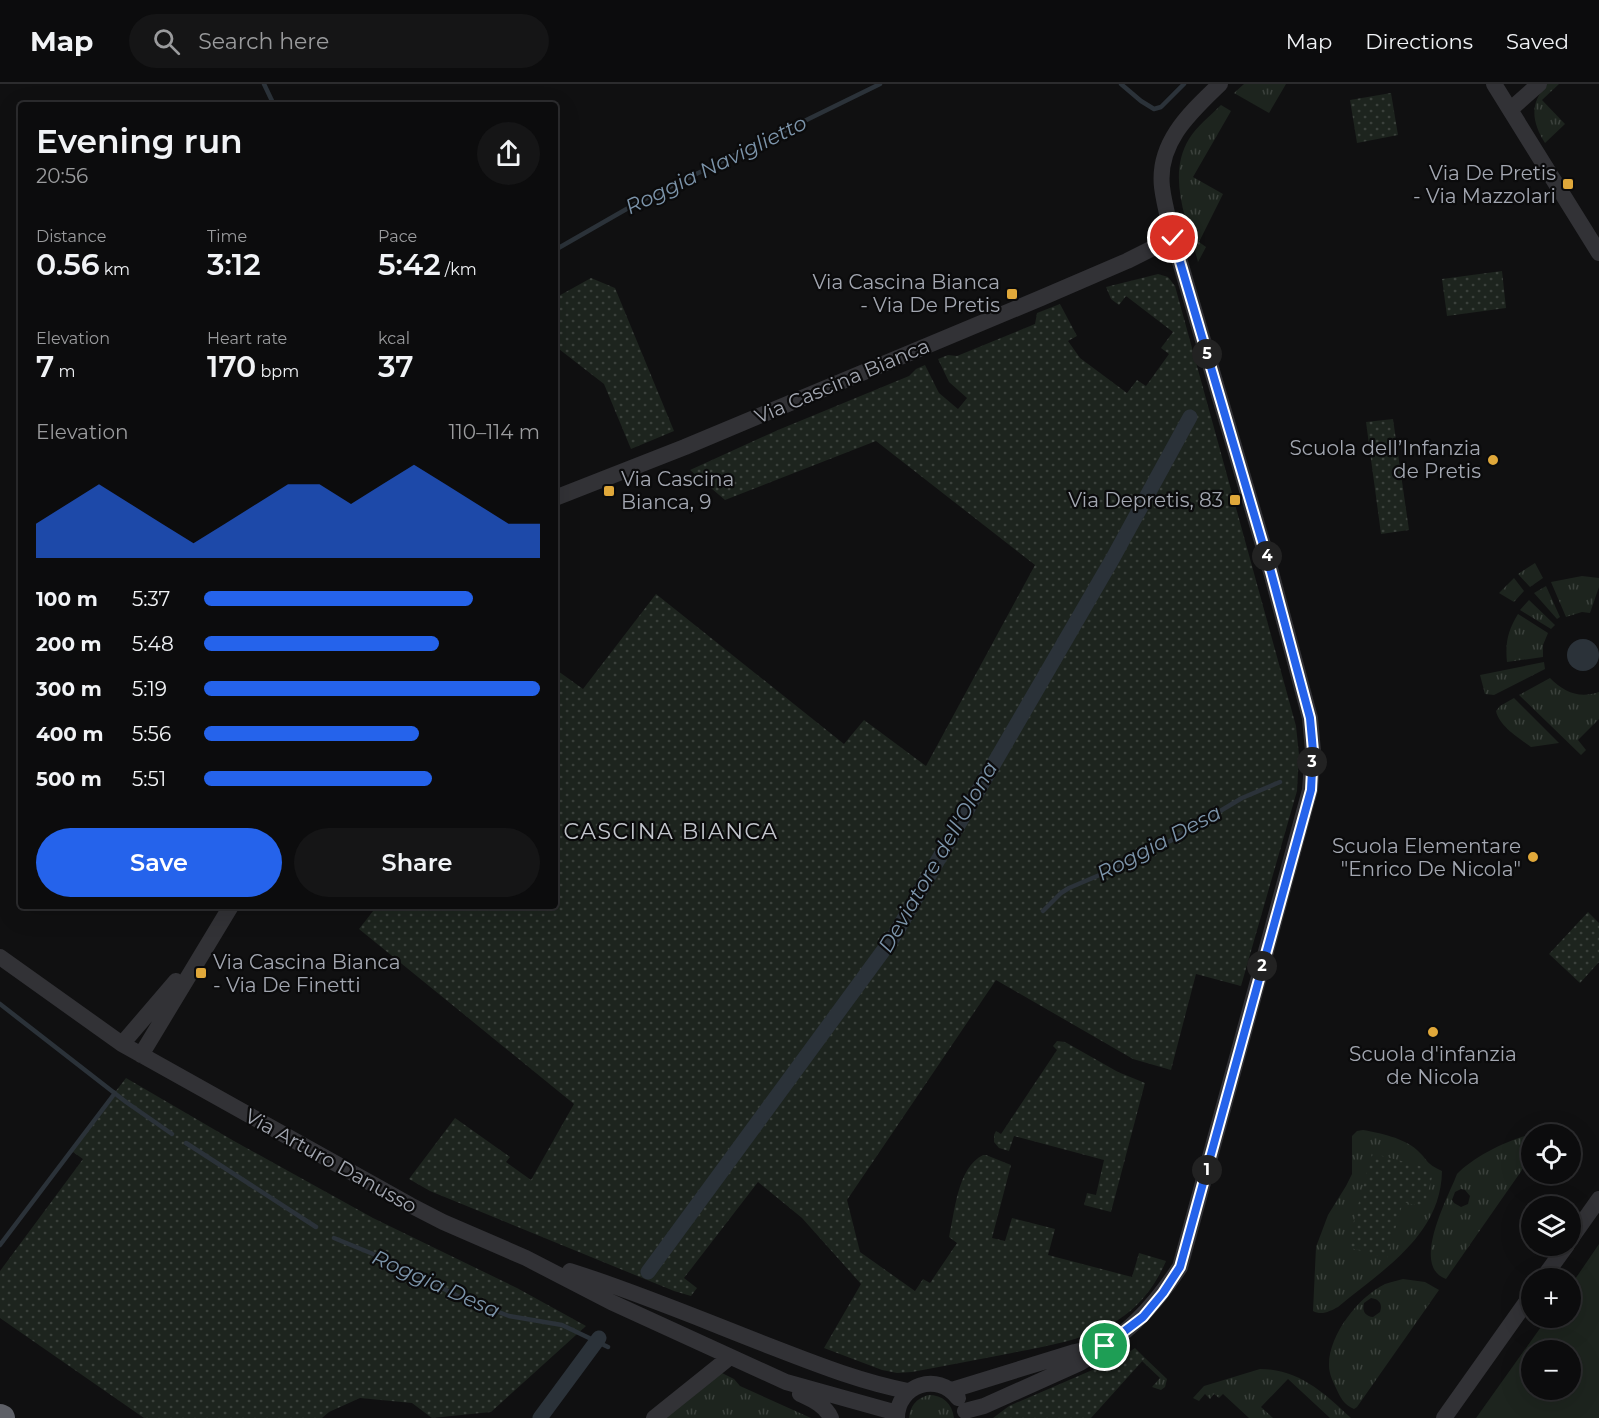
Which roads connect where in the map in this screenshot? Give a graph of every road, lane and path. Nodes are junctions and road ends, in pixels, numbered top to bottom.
1 (1220, 84) edge
2 (1494, 84) edge
3 (1539, 84) edge
4 (1511, 109) junction
5 (1173, 238) junction
6 (1599, 253) edge
7 (1178, 256) junction
8 (1126, 261) junction
9 (558, 497) edge
10 (229, 909) edge
11 (203, 949) junction
12 (0, 957) edge
13 (122, 1044) junction
14 (141, 1055) junction
15 (1599, 1199) edge
16 (1581, 1224) edge
17 (526, 1258) junction
18 (1521, 1310) edge
19 (1105, 1346) junction
20 (730, 1357) junction
21 (807, 1361) junction
22 (786, 1382) junction
23 (952, 1390) junction
24 (908, 1391) junction
25 (965, 1414) edge
26 (897, 1415) edge
27 (654, 1418) edge
28 (831, 1418) edge
29 (1444, 1418) edge

1 - 5 street
2 - 4 street
3 - 4 street
4 - 6 street
5 - 7 street
5 - 8 street, Via Cascina Bianca
7 - 8 street, Via Cascina Bianca
7 - 19 street
8 - 9 street, Via Cascina Bianca
10 - 11 street
11 - 13 street
11 - 14 street
12 - 13 street, Via Arturo Danusso
13 - 14 street, Via Arturo Danusso
14 - 17 street, Via Arturo Danusso
15 - 16 street
17 - 20 street, Via Arturo Danusso
17 - 21 street, Via Arturo Danusso
18 - 29 street
19 - 23 street
19 - 25 street
20 - 22 street, Via Arturo Danusso
20 - 27 street
21 - 22 street
21 - 24 street, Via Arturo Danusso
22 - 26 street, Via Arturo Danusso
22 - 28 street
23 - 24 street
23 - 25 street
24 - 26 street

